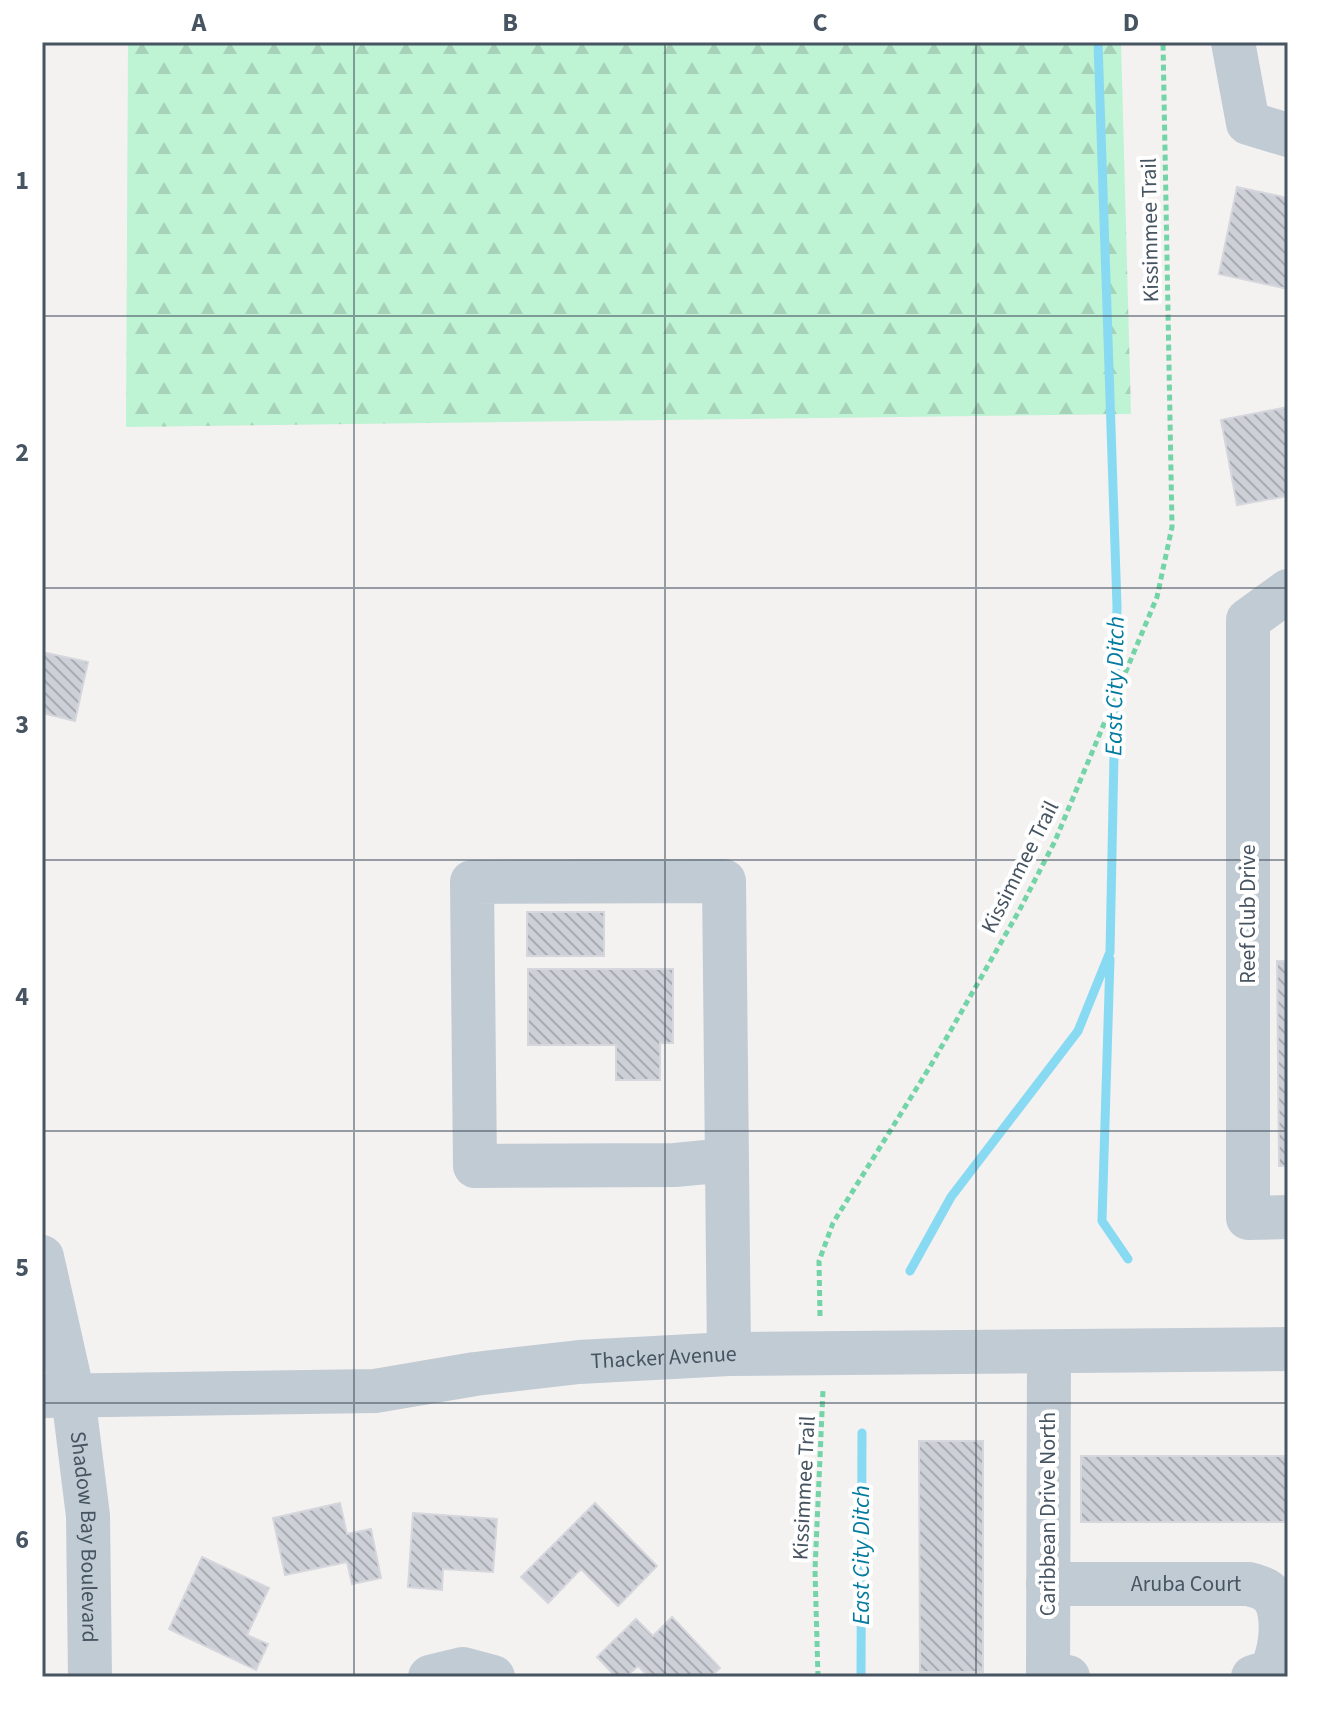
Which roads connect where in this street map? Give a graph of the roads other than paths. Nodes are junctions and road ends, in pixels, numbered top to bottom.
1 (1233, 42) edge
2 (1288, 135) edge
3 (1288, 591) edge
4 (727, 1160) junction
5 (1288, 1217) edge
6 (42, 1257) edge
7 (1288, 1349) edge
8 (1049, 1352) junction
9 (729, 1354) junction
10 (58, 1396) edge
11 (1048, 1584) junction
12 (90, 1677) edge
13 (430, 1677) edge
14 (493, 1677) edge
15 (1048, 1677) edge
16 (1068, 1677) edge
17 (1253, 1677) edge

1 - 2 street
3 - 5 street, Reef Club Drive
4 - 4 street
4 - 9 street
6 - 10 street, Shadow Bay Boulevard
7 - 8 street, Thacker Avenue
8 - 9 street, Thacker Avenue
8 - 11 street, Caribbean Drive North
9 - 10 street, Thacker Avenue
10 - 12 street, Shadow Bay Boulevard
11 - 15 street, Caribbean Drive North
11 - 17 street, Aruba Court
13 - 14 street
15 - 16 street

